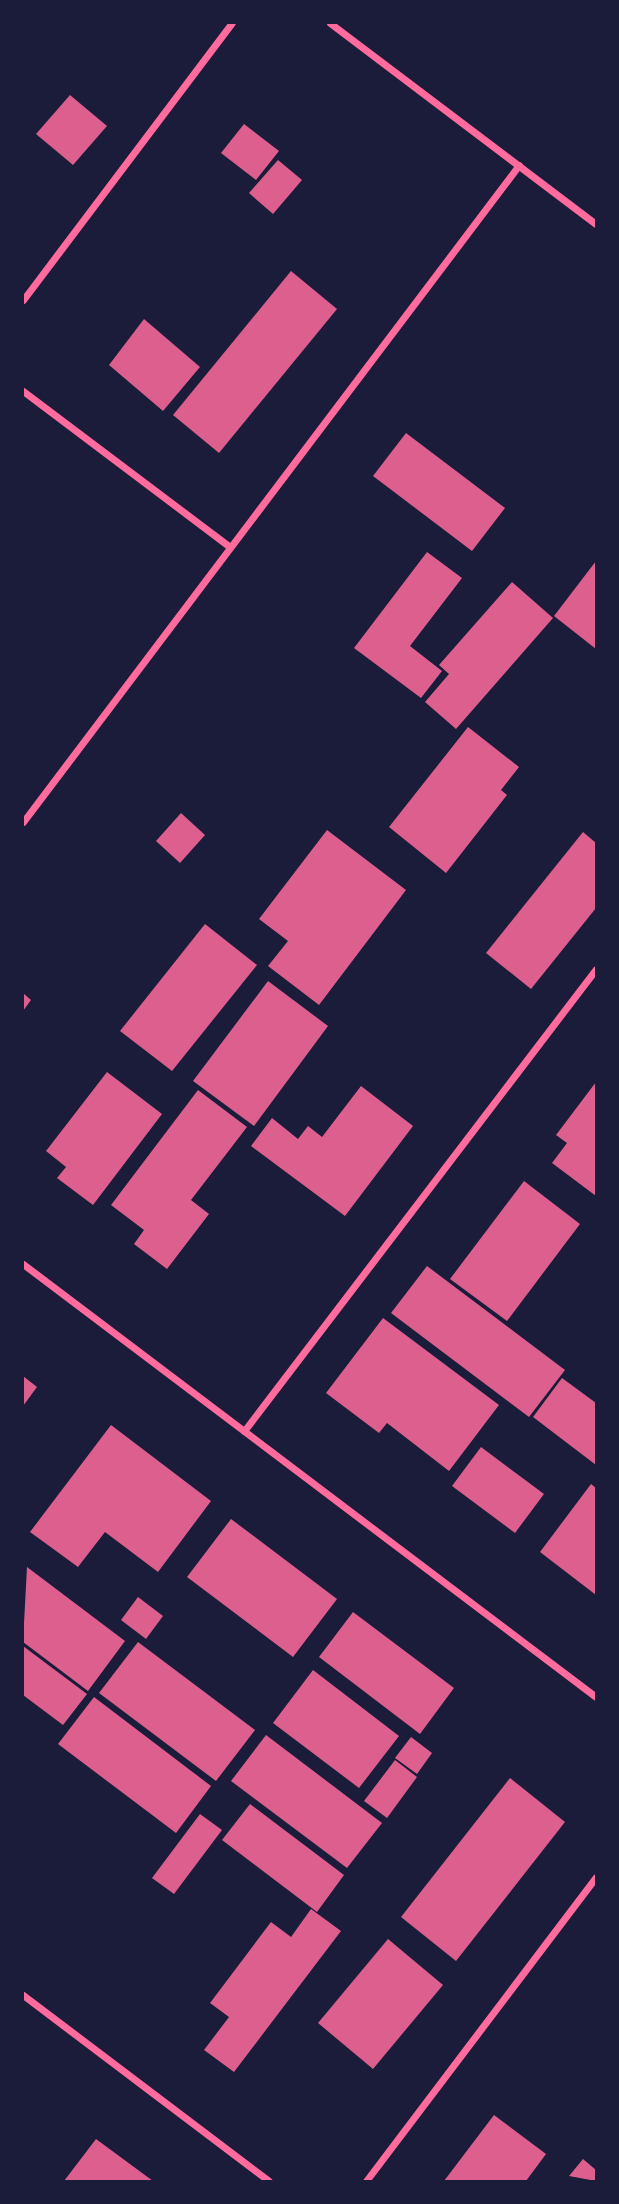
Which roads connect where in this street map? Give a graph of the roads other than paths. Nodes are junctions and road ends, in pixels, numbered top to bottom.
1 (232, 23) edge
2 (330, 23) edge
3 (519, 165) junction
4 (596, 224) edge
5 (23, 300) edge
6 (23, 391) edge
7 (230, 547) junction
8 (23, 822) edge
9 (596, 968) edge
10 (23, 1264) edge
11 (244, 1432) junction
12 (596, 1697) edge
13 (596, 1877) edge
14 (23, 1995) edge
15 (269, 2181) edge
16 (366, 2181) edge

1 - 5 street
2 - 3 street
3 - 4 street
3 - 7 street
6 - 7 street
7 - 8 street
9 - 11 street
10 - 11 street
11 - 12 street
13 - 16 street
14 - 15 street

